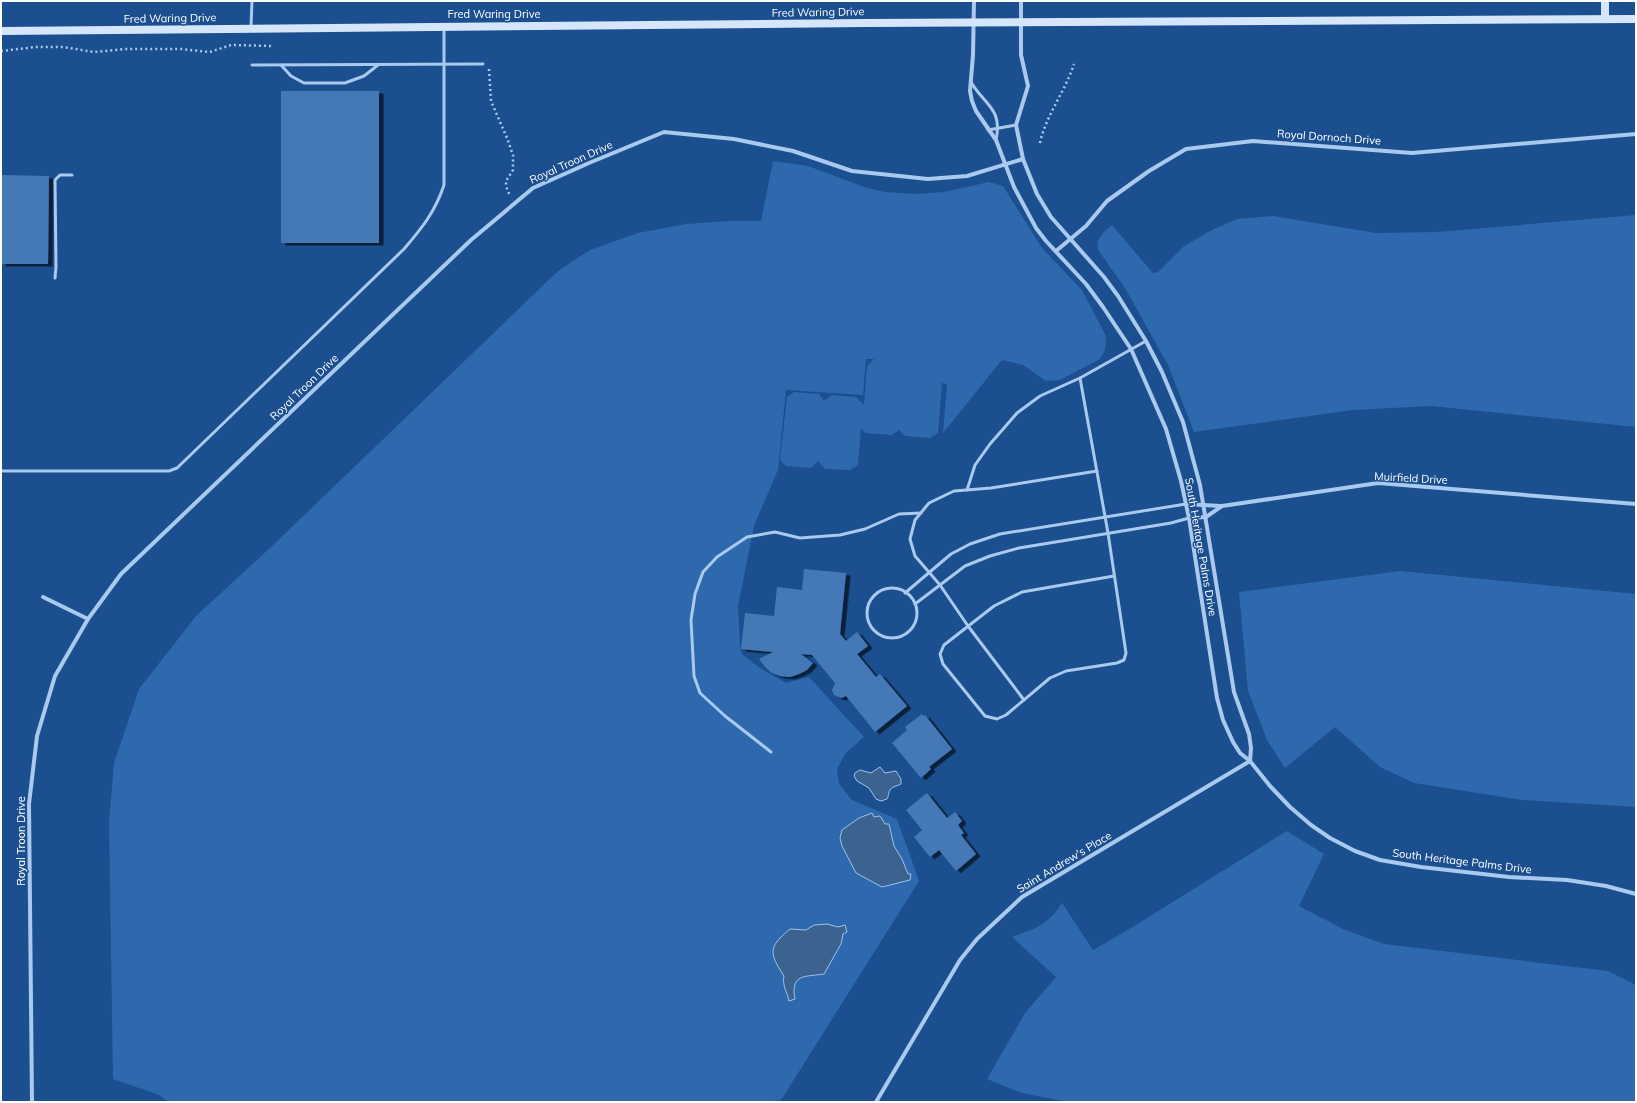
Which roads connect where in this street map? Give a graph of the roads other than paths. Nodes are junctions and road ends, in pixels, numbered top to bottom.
1 (252, 1) edge
2 (974, 1) edge
3 (1021, 1) edge
4 (1604, 1) edge
5 (1604, 19) junction
6 (1636, 19) edge
7 (973, 22) junction
8 (1021, 22) junction
9 (444, 26) junction
10 (252, 28) junction
11 (1, 30) edge
12 (483, 64) road end
13 (252, 65) dead end
14 (281, 65) junction
15 (378, 65) junction
16 (444, 65) junction
17 (971, 82) junction
18 (1016, 125) junction
19 (998, 128) junction
20 (988, 130) junction
21 (1636, 134) edge
22 (996, 140) junction
23 (1023, 159) junction
24 (1004, 165) junction
25 (72, 174) dead end
26 (1070, 239) junction
27 (1056, 251) junction
28 (55, 278) dead end
29 (1146, 341) junction
30 (1131, 349) junction
31 (1080, 378) junction
32 (1, 471) edge
33 (1097, 471) junction
34 (967, 490) junction
35 (1186, 504) junction
36 (1636, 504) edge
37 (1204, 505) junction
38 (1222, 506) junction
39 (921, 513) junction
40 (1105, 517) junction
41 (1206, 517) junction
42 (1189, 518) junction
43 (1108, 533) junction
44 (929, 573) junction
45 (1114, 576) junction
46 (940, 585) junction
47 (906, 593) junction
48 (43, 597) dead end
49 (915, 604) junction
50 (88, 619) junction
51 (968, 626) junction
52 (1024, 700) junction
53 (771, 752) dead end
54 (1250, 761) junction
55 (1636, 894) edge
56 (32, 1102) edge
57 (876, 1102) edge

1 - 10 lane
2 - 7 street, South Heritage Palms Drive
3 - 8 street, South Heritage Palms Drive
4 - 5 main road
5 - 6 main road, Fred Waring Drive
5 - 8 main road, Fred Waring Drive
7 - 8 main road, Fred Waring Drive
7 - 9 main road, Fred Waring Drive
7 - 17 street, South Heritage Palms Drive
8 - 18 street, South Heritage Palms Drive
9 - 10 main road, Fred Waring Drive
9 - 16 lane
10 - 11 main road, Fred Waring Drive
12 - 16 lane
13 - 14 lane
14 - 15 lane
14 - 15 lane
15 - 16 lane
16 - 32 lane
17 - 19 lane
17 - 20 street, South Heritage Palms Drive
18 - 19 lane
18 - 23 street, South Heritage Palms Drive
19 - 20 lane
19 - 22 lane
20 - 22 street, South Heritage Palms Drive
21 - 26 street, Royal Dornoch Drive
22 - 24 street, South Heritage Palms Drive
23 - 24 street, Royal Troon Drive
23 - 26 street, South Heritage Palms Drive
24 - 27 street, South Heritage Palms Drive
24 - 50 street, Royal Troon Drive
25 - 28 lane
26 - 27 street, Royal Dornoch Drive
26 - 29 street, South Heritage Palms Drive
27 - 30 street, South Heritage Palms Drive
29 - 30 lane
29 - 37 street, South Heritage Palms Drive
30 - 31 lane
30 - 35 street, South Heritage Palms Drive
31 - 33 lane
31 - 34 lane
33 - 34 lane
33 - 40 lane
34 - 39 lane
35 - 37 street
35 - 40 lane
35 - 42 street, South Heritage Palms Drive
36 - 38 street, Muirfield Drive
37 - 38 street
37 - 41 street, South Heritage Palms Drive
38 - 41 street, Muirfield Drive
39 - 44 lane
39 - 53 lane
40 - 43 lane
40 - 44 lane
41 - 42 street
41 - 54 street, South Heritage Palms Drive
42 - 43 lane
42 - 54 street, South Heritage Palms Drive
43 - 45 lane
43 - 46 lane
44 - 46 lane
44 - 47 lane
45 - 51 lane
45 - 52 lane
46 - 49 lane
46 - 51 lane
47 - 49 lane
47 - 49 lane
48 - 50 street
50 - 56 street, Royal Troon Drive
51 - 52 lane
51 - 52 lane
54 - 55 street, South Heritage Palms Drive
54 - 57 street, Saint Andrew's Place

